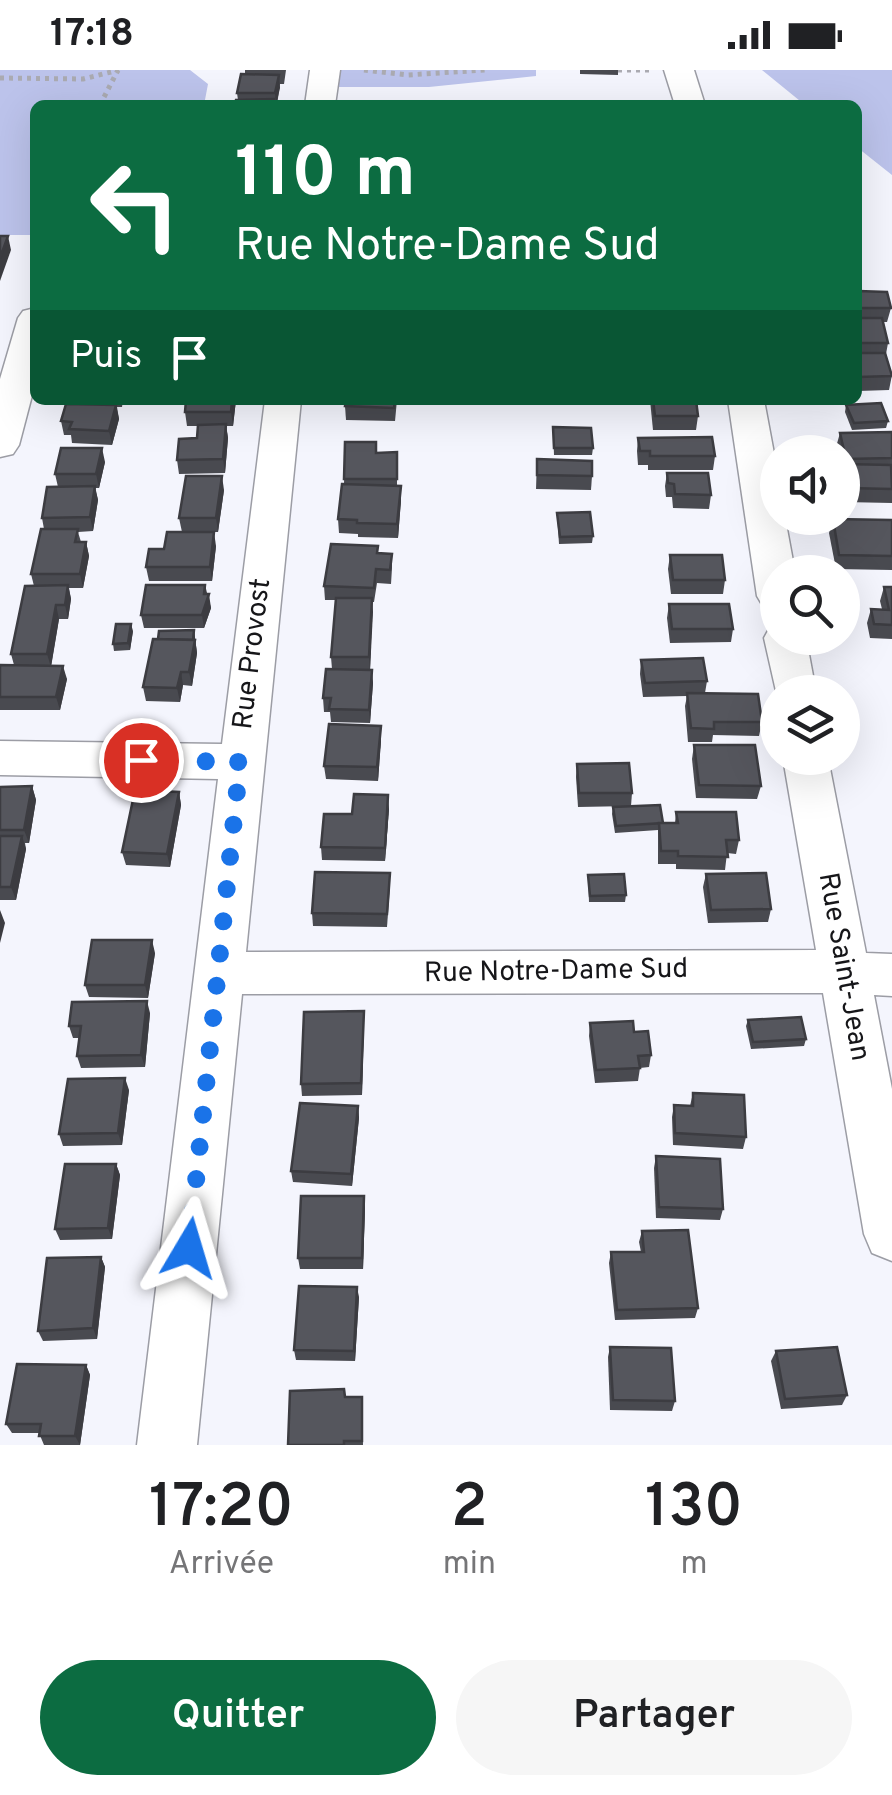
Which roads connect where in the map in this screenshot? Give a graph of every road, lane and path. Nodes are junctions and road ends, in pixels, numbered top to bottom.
1 (118, 70) edge
2 (325, 70) edge
3 (364, 70) edge
4 (485, 70) edge
5 (679, 70) edge
6 (0, 78) edge
7 (103, 100) edge
8 (321, 100) edge
9 (688, 100) edge
10 (30, 336) edge
11 (282, 405) edge
12 (747, 405) edge
13 (0, 445) edge
14 (771, 555) edge
15 (0, 758) edge
16 (240, 762) junction
17 (811, 775) edge
18 (220, 974) junction
19 (868, 974) edge
20 (892, 1234) edge
21 (166, 1445) edge

1 - 6 path
1 - 7 path
2 - 8 street
3 - 4 path
5 - 9 street
10 - 13 street
11 - 16 street, Rue Provost
12 - 14 street
15 - 16 street
16 - 18 street, Rue Provost
17 - 19 street, Rue Saint-Jean
18 - 19 street, Rue Notre-Dame Sud
18 - 21 street, Rue Provost
19 - 20 street, Rue Saint-Jean

